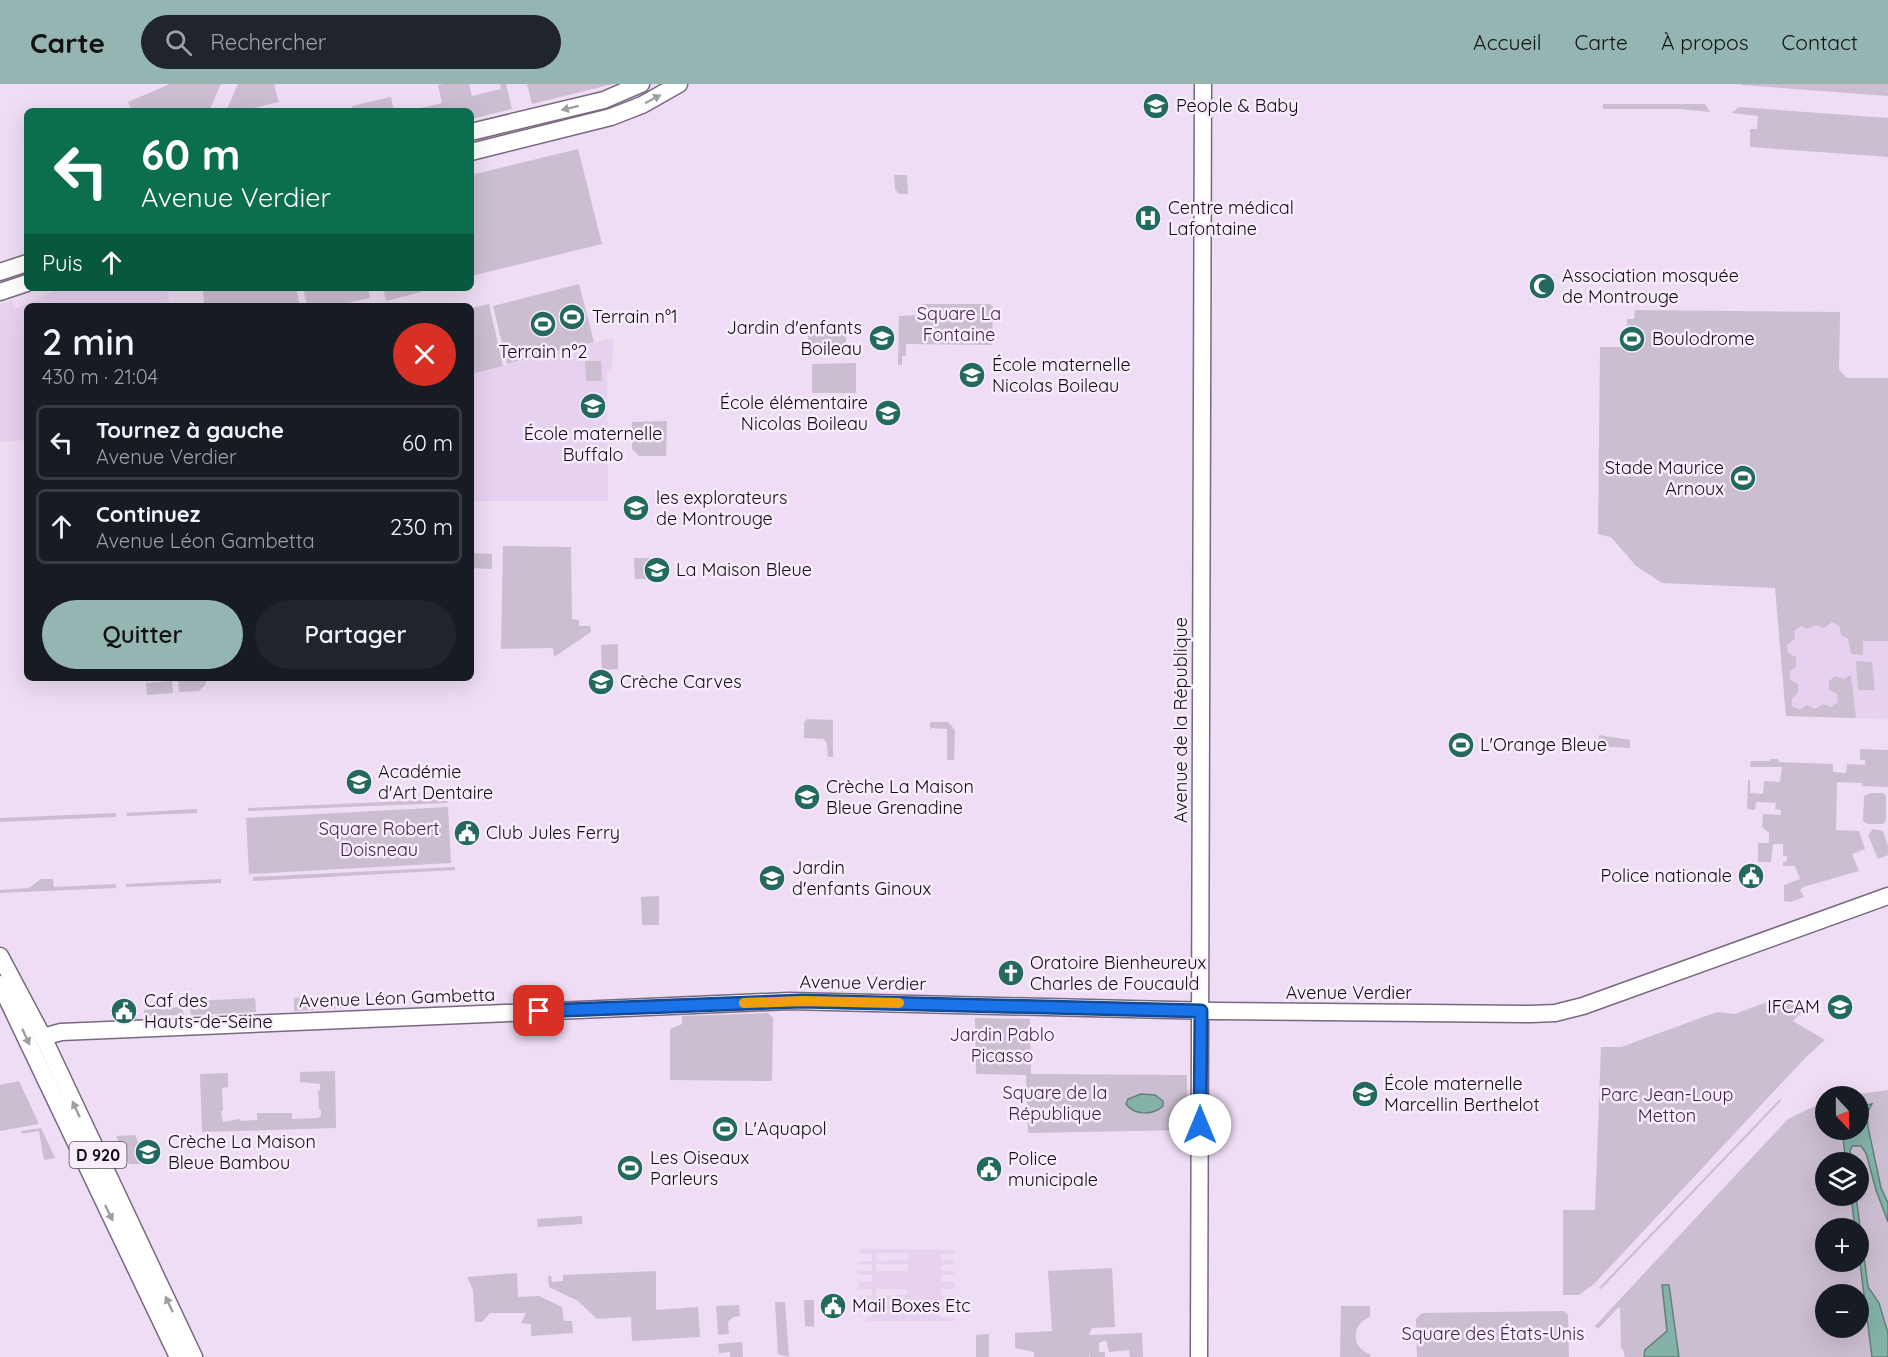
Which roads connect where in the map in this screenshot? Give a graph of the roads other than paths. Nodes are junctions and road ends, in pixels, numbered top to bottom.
1 (679, 84) edge
2 (1203, 84) edge
3 (634, 88) edge
4 (474, 131) edge
5 (474, 151) edge
6 (24, 264) edge
7 (0, 272) edge
8 (24, 284) edge
9 (0, 292) edge
10 (1888, 896) edge
11 (0, 956) edge
12 (0, 984) edge
13 (789, 1001) joint
14 (1201, 1011) junction
15 (43, 1037) junction
16 (178, 1357) edge
17 (194, 1357) edge
18 (1199, 1357) edge

5 -> 1 main road
2 - 14 main road, Avenue de la République
3 -> 4 main road
6 - 7 main road
8 - 9 main road
10 - 14 main road, Avenue Verdier
11 - 15 main road, D 920
12 -> 16 main road, D 920
13 - 14 main road, Avenue Verdier
13 - 15 main road, Avenue Léon Gambetta
14 - 18 main road, Avenue de la République
17 -> 15 main road, D 920

